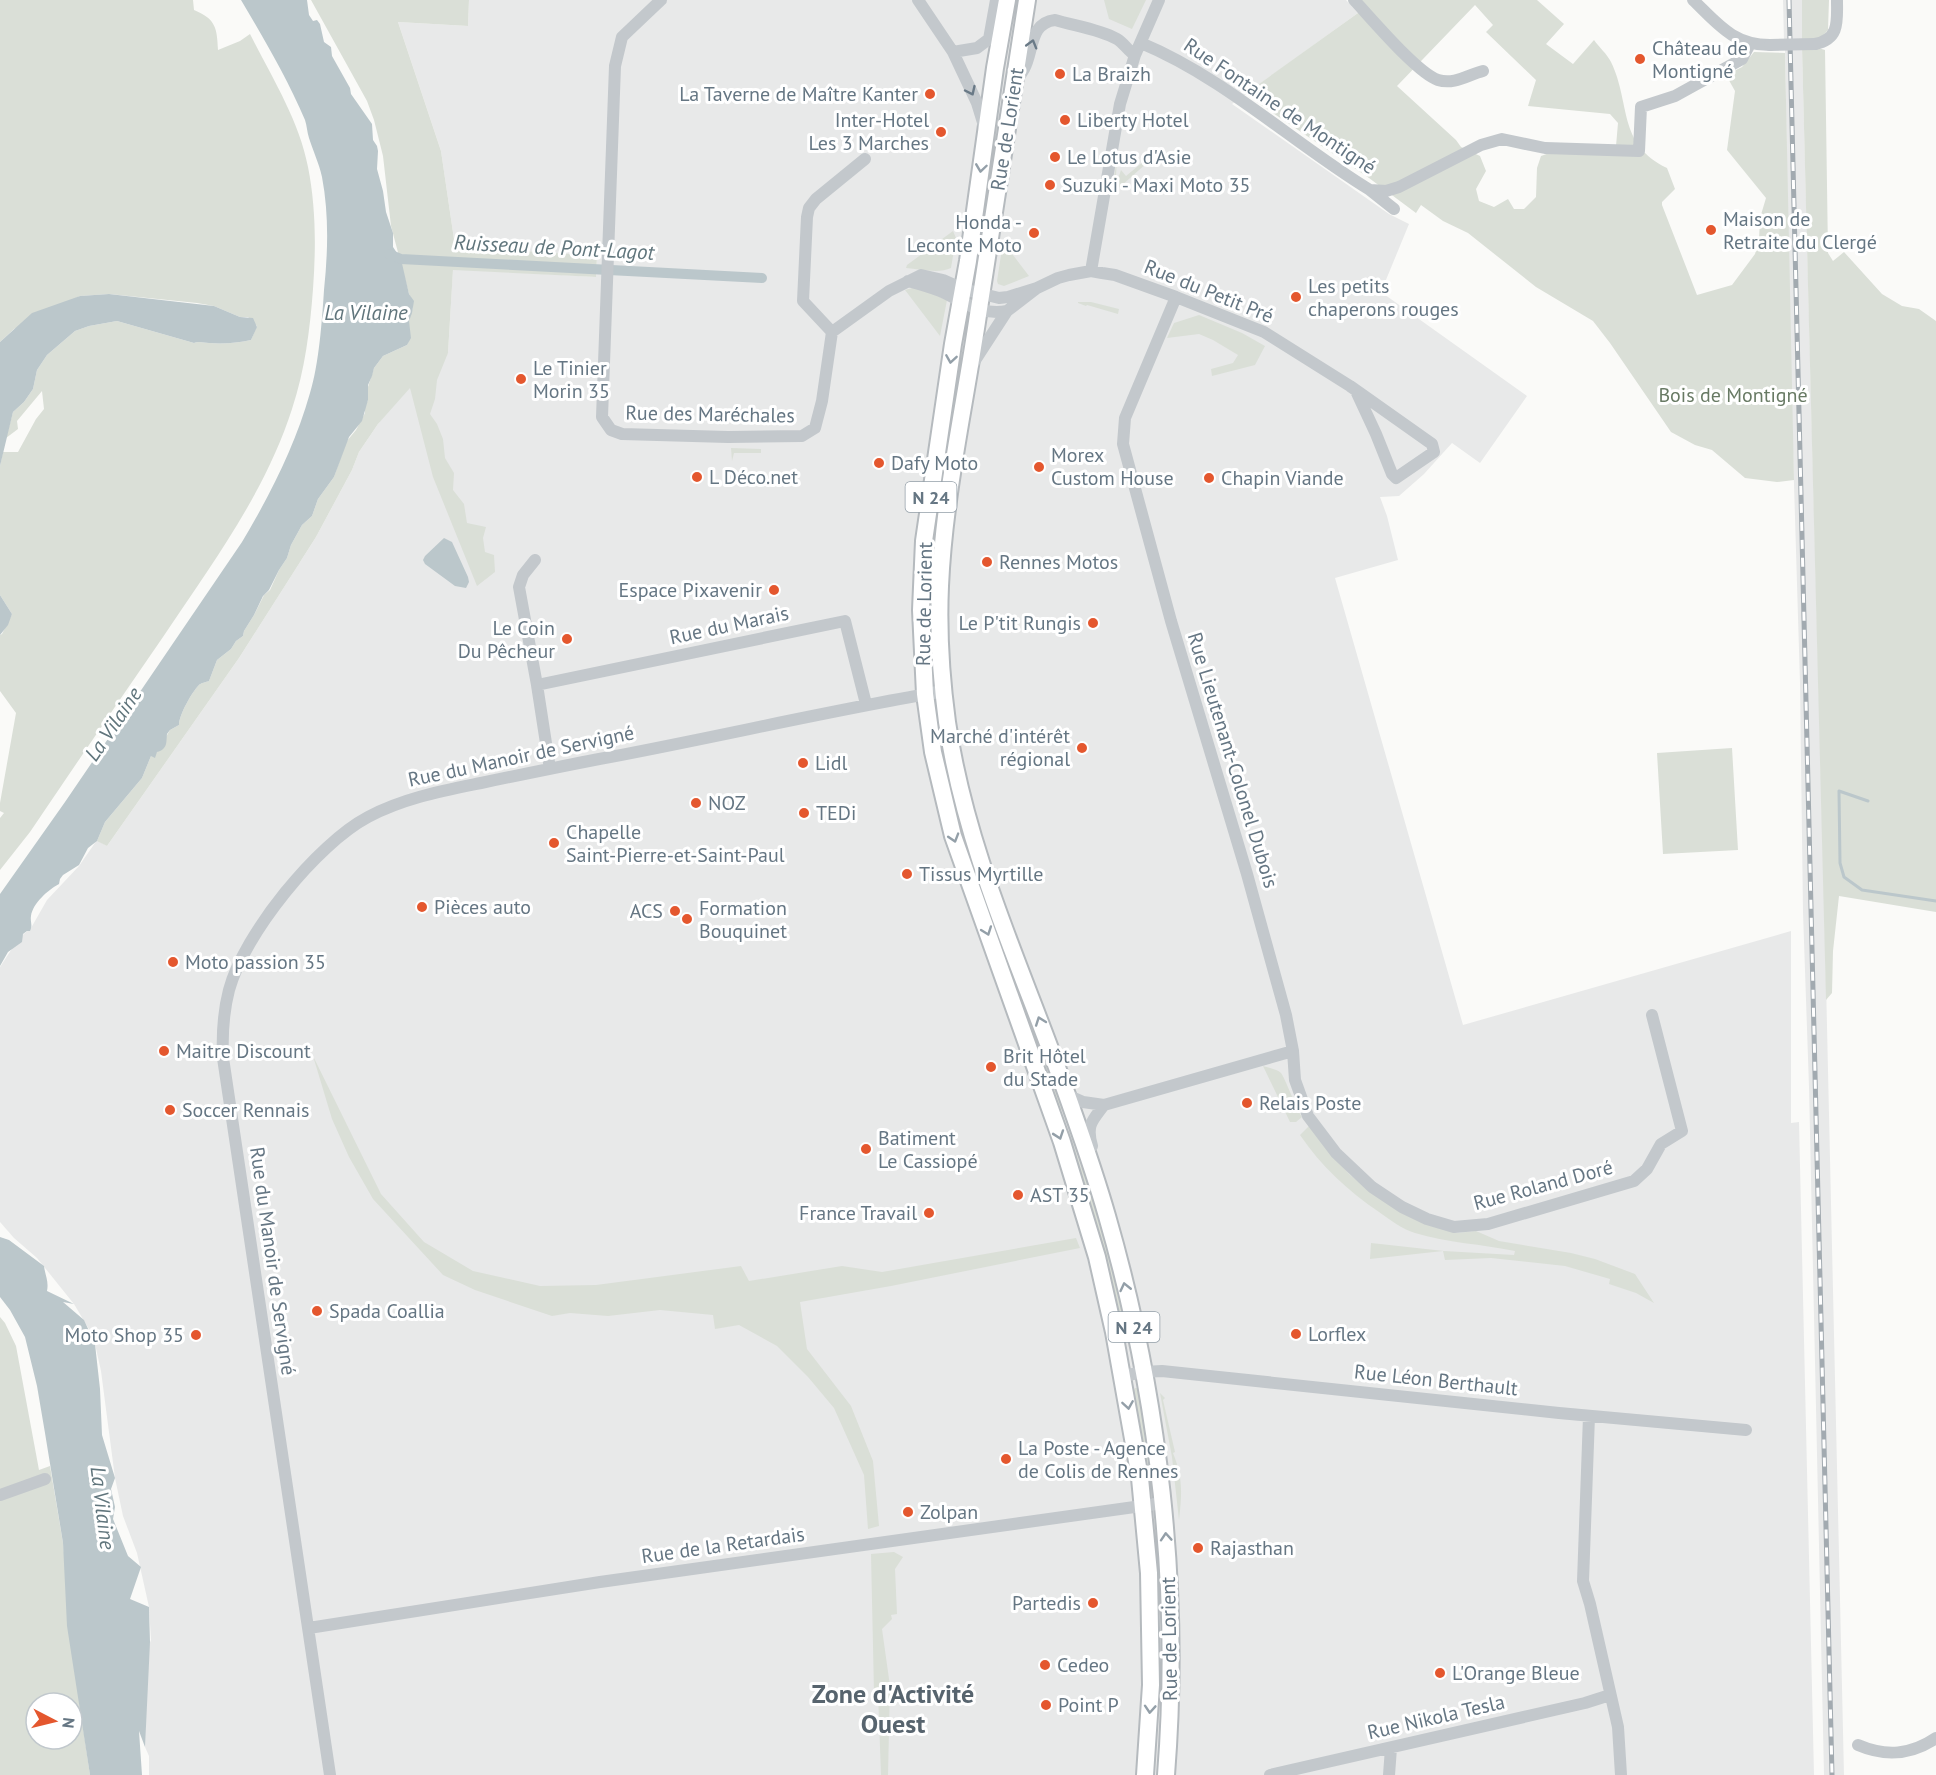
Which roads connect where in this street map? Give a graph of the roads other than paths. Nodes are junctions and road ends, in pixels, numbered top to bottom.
1 (661, 0) edge
2 (918, 0) edge
3 (996, 0) edge
4 (1007, 0) edge
5 (1027, 0) edge
6 (1159, 0) edge
7 (1354, 0) edge
8 (1693, 0) edge
9 (1837, 0) edge
10 (1141, 43) junction
11 (1750, 44) junction
12 (953, 52) junction
13 (1135, 55) junction
14 (1483, 71) dead end
15 (1013, 84) junction
16 (986, 130) junction
17 (865, 159) dead end
18 (1370, 190) junction
19 (1394, 209) dead end
20 (1091, 272) junction
21 (1037, 288) junction
22 (962, 295) junction
23 (1176, 297) junction
24 (980, 302) junction
25 (1007, 311) junction
26 (832, 332) junction
27 (968, 371) junction
28 (1356, 391) junction
29 (929, 508) junction
30 (946, 511) junction
31 (535, 560) dead end
32 (537, 685) junction
33 (944, 691) junction
34 (925, 694) junction
35 (866, 704) junction
36 (550, 769) junction
37 (985, 901) junction
38 (1652, 1015) dead end
39 (1293, 1051) junction
40 (1067, 1095) junction
41 (1104, 1105) junction
42 (1051, 1110) junction
43 (1074, 1115) junction
44 (1107, 1214) junction
45 (1143, 1372) junction
46 (1123, 1376) junction
47 (1589, 1416) junction
48 (1746, 1430) dead end
49 (45, 1479) dead end
50 (0, 1495) edge
51 (1162, 1503) junction
52 (1144, 1504) junction
53 (309, 1628) junction
54 (1610, 1695) junction
55 (1936, 1737) edge
56 (1858, 1745) dead end
57 (1391, 1748) junction
58 (330, 1775) edge
59 (1145, 1775) edge
60 (1166, 1775) edge
61 (1270, 1775) edge
62 (1389, 1775) edge
63 (1621, 1775) edge

1 - 26 street, Rue des Maréchales
2 - 12 street
3 - 12 street
4 - 16 main road, Rue de Lorient / N 24
5 - 15 main road, Rue de Lorient / N 24
6 - 10 street
7 - 14 street
8 - 11 street
9 - 11 street, bridge
10 - 13 street
10 - 18 street, Rue Fontaine de Montigné
11 - 18 street
12 -> 16 street
15 -> 13 street
13 - 20 street
15 - 24 main road, Rue de Lorient / N 24
16 -> 22 main road, Rue de Lorient / N 24
17 - 26 street
18 - 19 street, Rue Fontaine de Montigné
20 - 21 street, Rue du Petit Pré
20 - 23 street, Rue du Petit Pré
21 - 24 street, Rue du Petit Pré
21 - 25 street, Rue du Petit Pré
22 - 24 street
22 - 26 street
22 -> 29 main road, Rue de Lorient / N 24
23 - 28 street, Rue du Petit Pré
23 - 39 street, Rue Lieutenant-Colonel Dubois
24 - 25 street
24 - 27 main road, Rue de Lorient / N 24
25 - 27 street, Rue du Petit Pré
27 - 30 main road, Rue de Lorient / N 24
28 - 28 street, Rue du Petit Pré
29 - 30 main road
29 - 34 main road, Rue de Lorient / N 24
30 - 33 main road, Rue de Lorient / N 24
31 - 32 street
32 - 35 street, Rue du Marais
32 - 36 street
33 - 34 street, Rue du Manoir de Servigné
33 - 37 main road, Rue de Lorient / N 24
34 - 35 street, Rue du Manoir de Servigné
34 -> 37 main road, Rue de Lorient / N 24
35 - 36 street, Rue du Manoir de Servigné
36 - 53 street, Rue du Manoir de Servigné
40 -> 37 main road, Rue de Lorient / N 24
37 -> 42 main road, Rue de Lorient / N 24
38 - 39 street, Rue Roland Doré
39 - 41 street
40 - 41 street
40 - 43 main road, Rue de Lorient / N 24
41 - 44 street, Rue de Lorient
42 - 43 street
42 -> 46 main road, Rue de Lorient / N 24
43 - 44 main road, Rue de Lorient / N 24
45 -> 44 main road, Rue de Lorient / N 24
45 - 46 street, Rue Léon Berthault
45 - 47 street, Rue Léon Berthault
45 - 51 main road, Rue de Lorient / N 24
46 -> 52 main road, Rue de Lorient / N 24
47 - 48 street, Rue Léon Berthault
47 - 54 street
49 - 50 street
51 - 52 street
60 -> 51 main road, Rue de Lorient / N 24
52 - 53 street, Rue de la Retardais
52 -> 59 main road, Rue de Lorient / N 24
53 - 58 street, Rue du Manoir de Servigné
54 - 57 street, Rue Nikola Tesla
54 - 63 street
55 - 56 street
57 - 61 street, Rue Nikola Tesla
57 - 62 street

